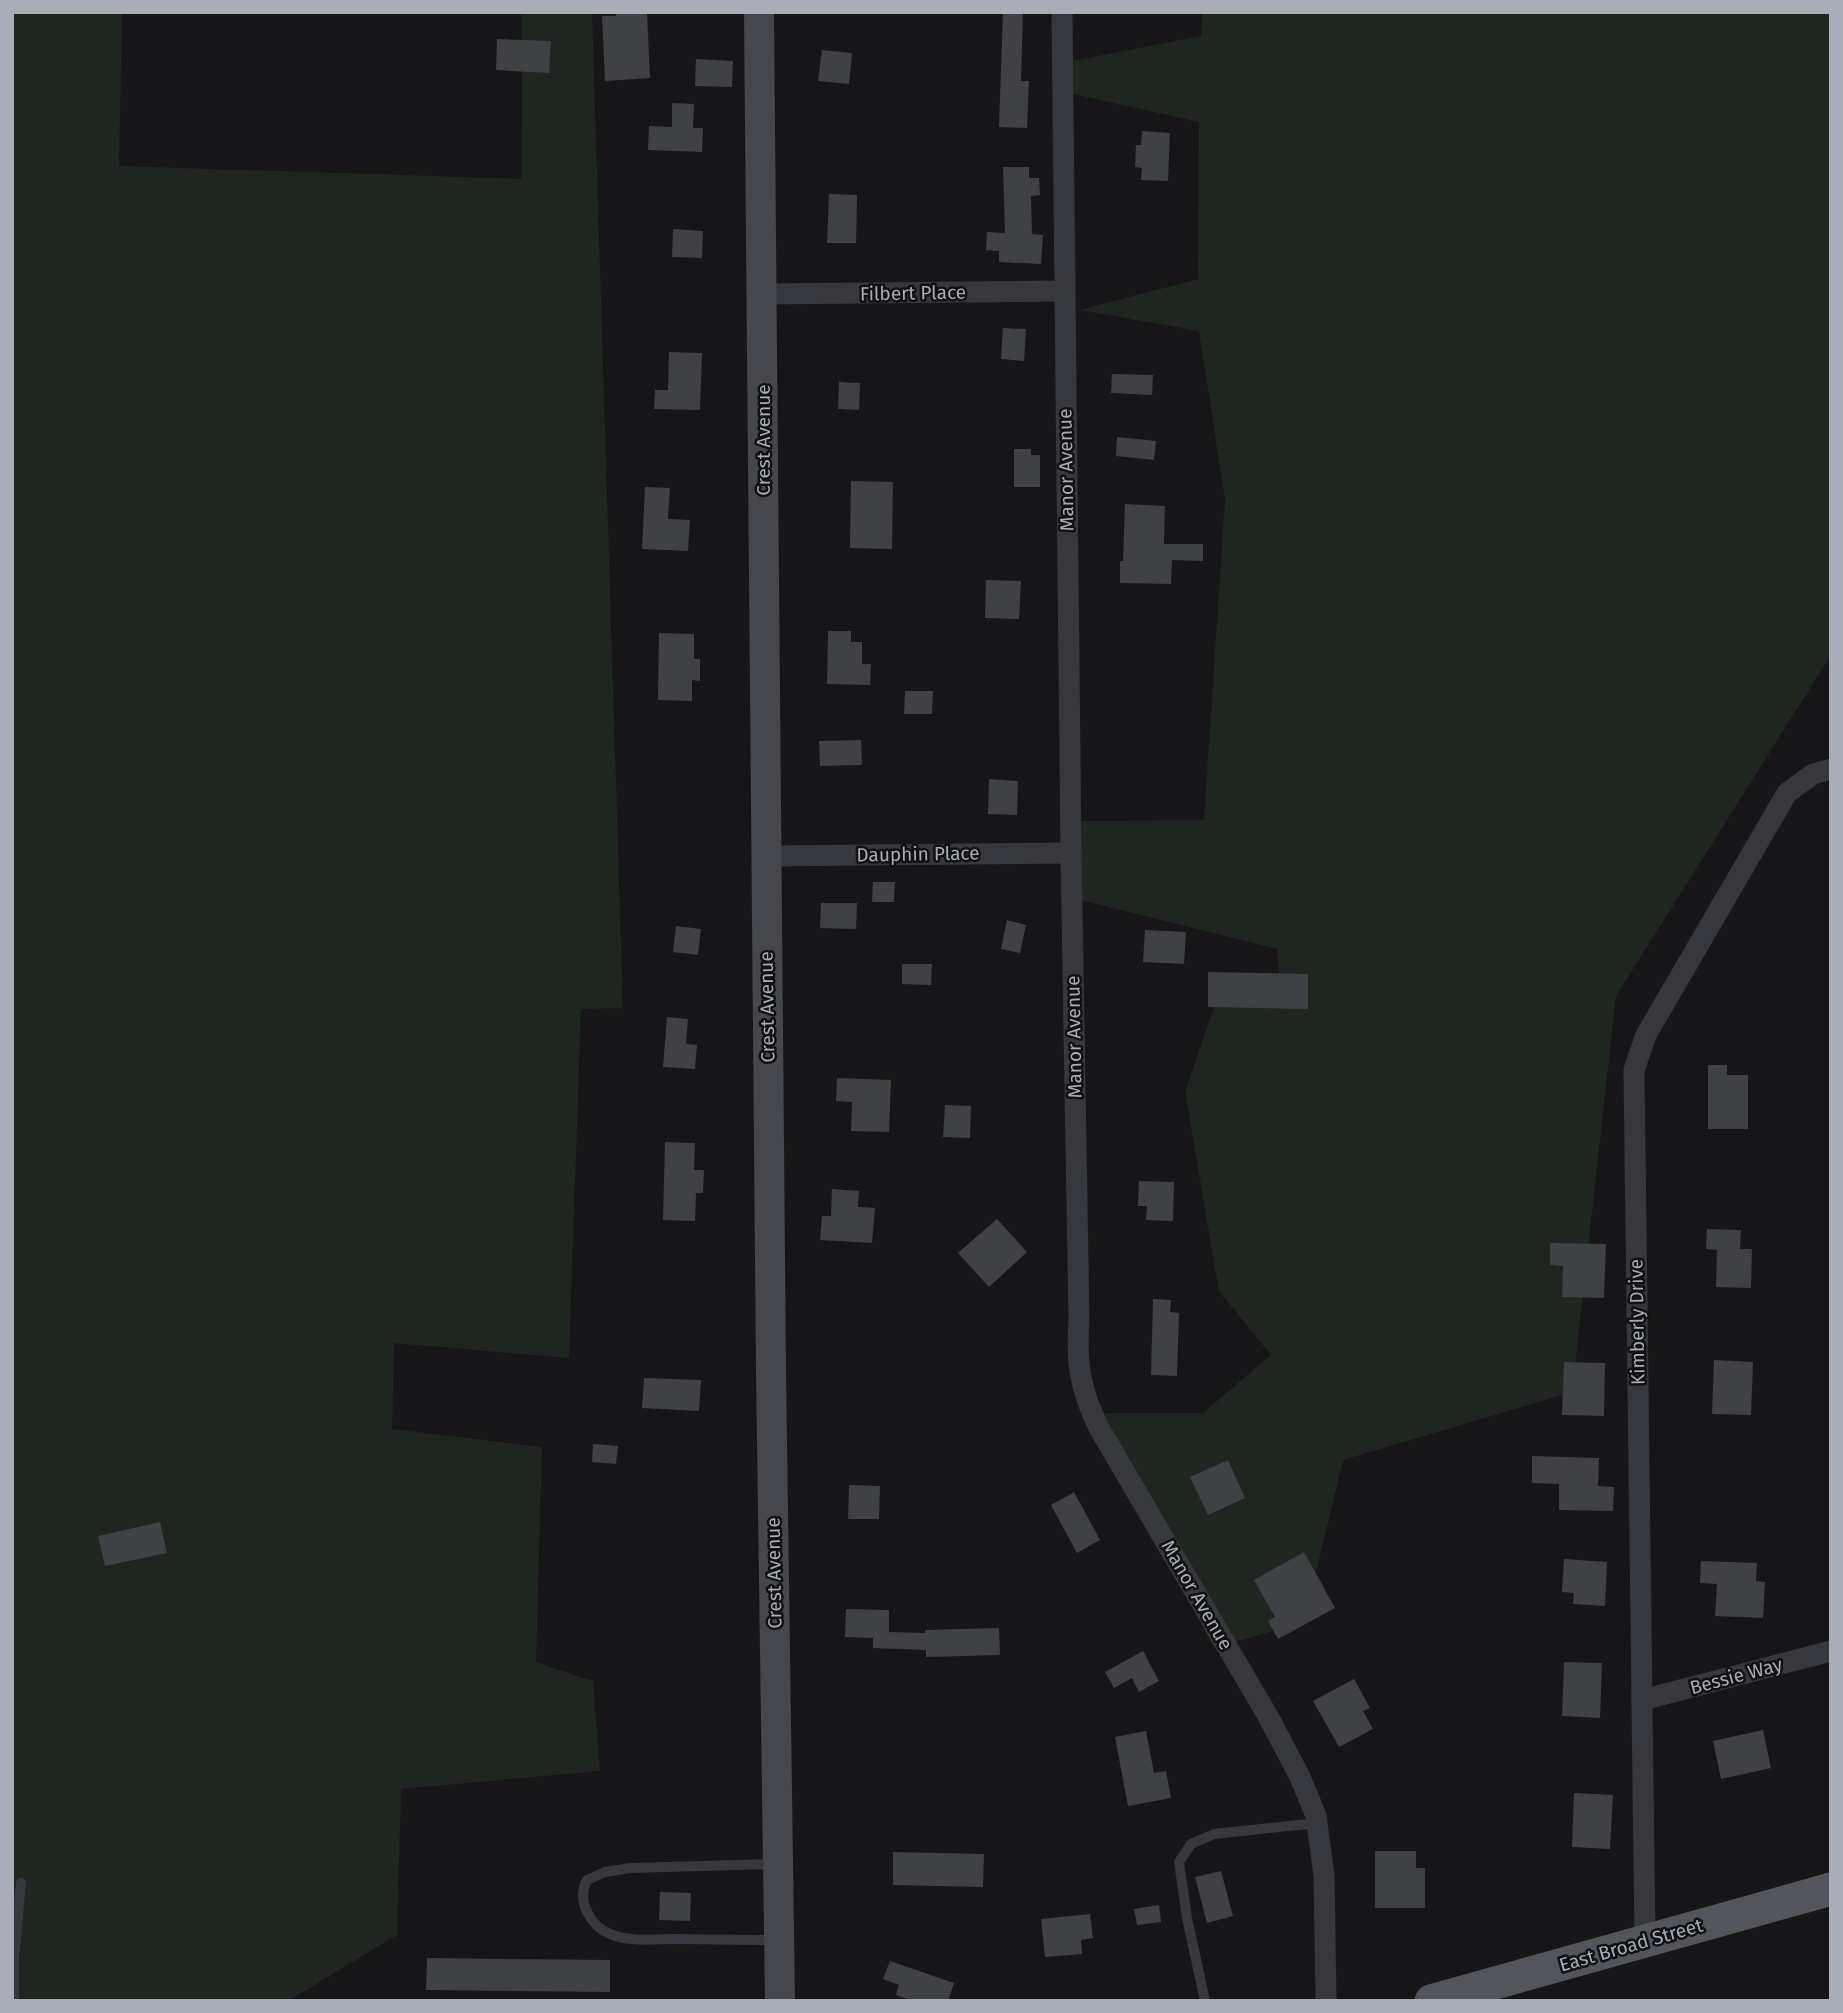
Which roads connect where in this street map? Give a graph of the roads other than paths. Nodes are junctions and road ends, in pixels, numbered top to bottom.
1 (759, 12) edge
2 (1062, 12) edge
3 (1064, 291) junction
4 (762, 294) junction
5 (1831, 769) edge
6 (1071, 853) junction
7 (766, 856) junction
8 (1831, 1651) edge
9 (1642, 1700) junction
10 (1317, 1823) junction
11 (779, 1864) junction
12 (21, 1883) dead end
13 (1831, 1889) edge
14 (780, 1940) junction
15 (1644, 1941) junction
16 (13, 2001) edge
17 (780, 2001) edge
18 (1205, 2001) edge
19 (1326, 2001) edge
20 (1431, 2001) edge

1 - 4 street, Crest Avenue
2 - 3 street, Manor Avenue
3 - 4 street, Filbert Place
3 - 6 street, Manor Avenue
4 - 7 street, Crest Avenue
5 - 9 street, Kimberly Drive
6 - 7 street, Dauphin Place
6 - 10 street, Manor Avenue
7 - 11 street, Crest Avenue
8 - 9 street, Bessie Way
9 - 15 street, Kimberly Drive
10 - 18 lane
10 - 19 street, Manor Avenue
11 - 14 street, Crest Avenue
11 - 14 lane
12 - 16 lane
13 - 15 main road, East Broad Street
14 - 17 street, Crest Avenue
15 - 20 main road, East Broad Street

